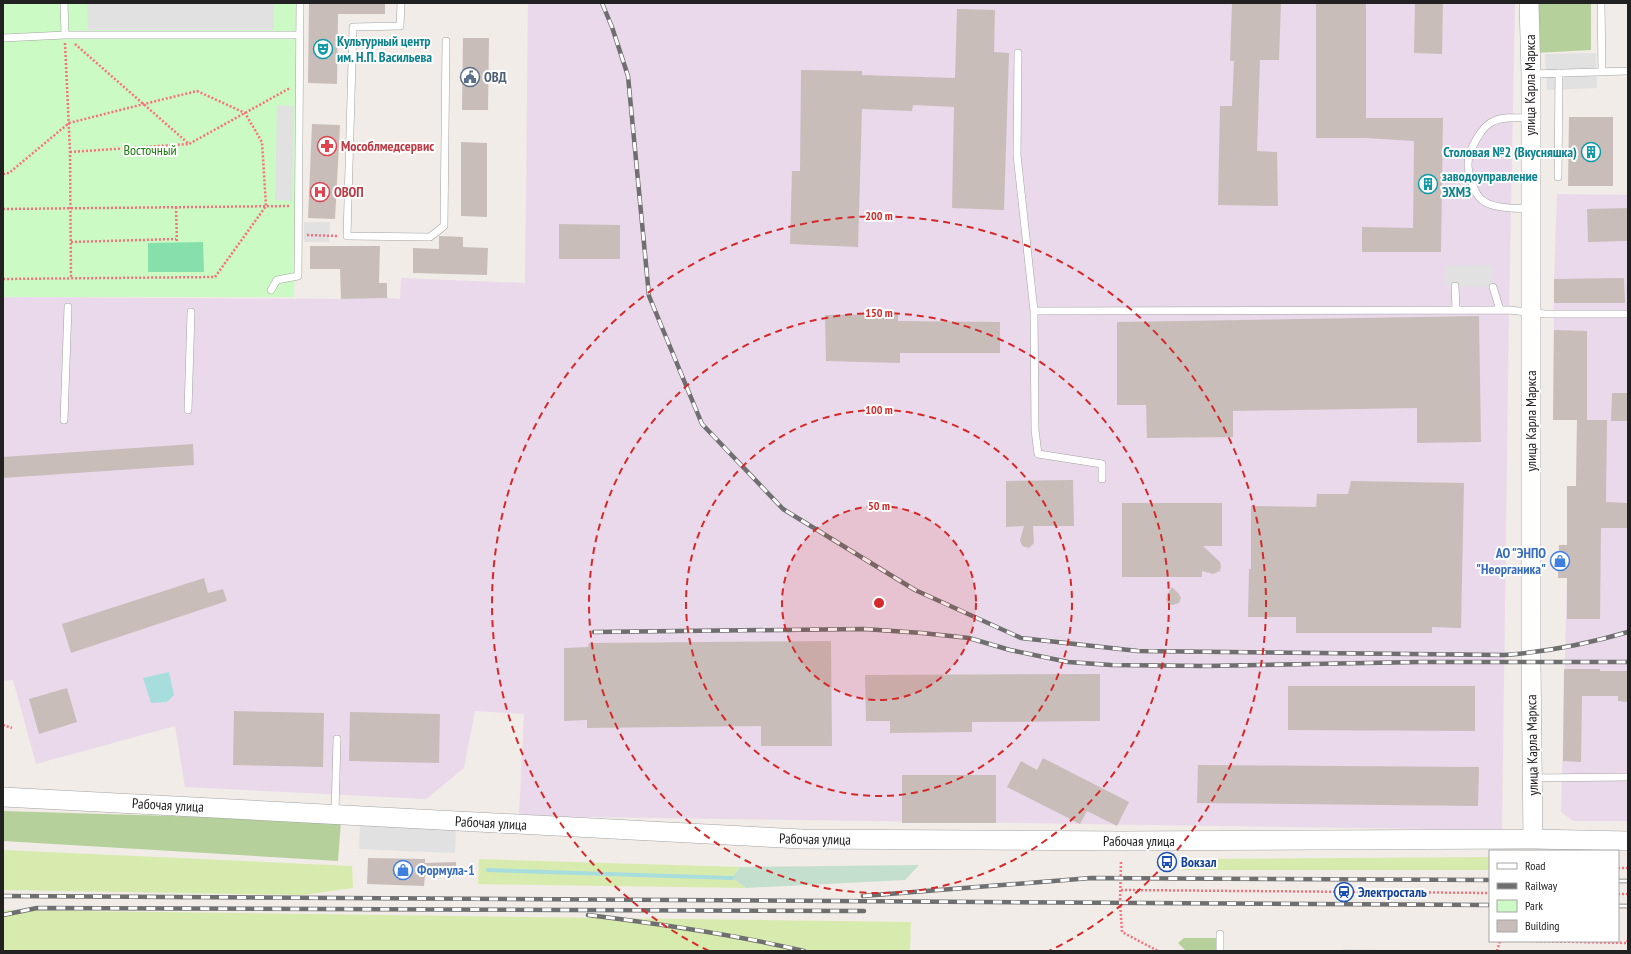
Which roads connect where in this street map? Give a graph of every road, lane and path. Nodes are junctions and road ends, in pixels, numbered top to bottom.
1 (64, 3) edge
2 (300, 3) edge
3 (401, 3) edge
4 (1528, 3) edge
5 (1601, 3) edge
6 (300, 34) junction
7 (65, 35) junction
8 (3, 38) edge
9 (446, 42) dead end
10 (1018, 53) dead end
11 (1628, 71) edge
12 (1602, 72) junction
13 (1559, 73) junction
14 (1531, 74) junction
15 (299, 83) junction
16 (144, 104) junction
17 (245, 114) junction
18 (1530, 118) junction
19 (69, 123) junction
20 (189, 144) junction
21 (70, 152) junction
22 (3, 174) edge
23 (1558, 176) dead end
24 (266, 206) junction
25 (299, 206) junction
26 (176, 207) junction
27 (70, 208) junction
28 (3, 209) edge
29 (1530, 209) junction
30 (298, 235) junction
31 (347, 236) junction
32 (70, 242) junction
33 (3, 279) edge
34 (71, 279) junction
35 (1455, 286) dead end
36 (1493, 287) dead end
37 (271, 290) dead end
38 (68, 306) dead end
39 (1456, 310) junction
40 (1500, 310) junction
41 (1034, 311) junction
42 (191, 312) dead end
43 (1530, 312) junction
44 (1628, 314) edge
45 (188, 410) dead end
46 (64, 420) dead end
47 (1102, 479) dead end
48 (3, 725) edge
49 (12, 728) dead end
50 (337, 739) dead end
51 (1628, 777) edge
52 (1532, 778) junction
53 (3, 797) edge
54 (335, 814) junction
55 (1533, 839) junction
56 (1628, 841) edge
57 (1121, 862) dead end
58 (1121, 890) junction
59 (1489, 893) edge
60 (1220, 934) dead end
61 (1628, 940) edge
62 (1580, 942) edge
63 (1158, 951) edge
64 (1220, 951) edge

1 - 7 lane
2 - 6 lane
3 - 31 lane
4 - 14 street, улица Карла Маркса
5 - 12 lane
6 - 7 lane
6 - 15 lane
7 - 8 lane
7 - 16 path
7 - 19 path
9 - 31 lane
10 - 41 lane
11 - 12 lane
12 - 13 lane
13 - 14 lane
13 - 23 lane
14 - 18 street, улица Карла Маркса
15 - 17 path
15 - 25 lane
16 - 17 path
16 - 19 path
16 - 20 path
17 - 20 path
17 - 24 path
18 - 29 street, улица Карла Маркса
18 - 29 lane
19 - 21 path
19 - 22 path
20 - 21 path
21 - 27 path
24 - 25 path
24 - 26 path
24 - 34 path
25 - 30 lane
26 - 27 path
26 - 32 path
27 - 28 path
27 - 32 path
29 - 43 street, улица Карла Маркса
30 - 31 path
30 - 37 lane
32 - 34 path
33 - 34 path
35 - 39 lane
36 - 40 lane
38 - 46 lane
39 - 40 lane
39 - 41 lane
40 - 43 lane
41 - 47 lane
42 - 45 lane
43 - 44 lane
43 - 52 street, улица Карла Маркса
48 - 49 path
50 - 54 lane
51 - 52 lane
52 - 55 street, улица Карла Маркса
53 - 54 street, Рабочая улица
54 - 55 street, Рабочая улица
55 - 56 street, Рабочая улица
57 - 58 path
58 - 59 path
58 - 63 path
60 - 64 lane
61 - 62 path

